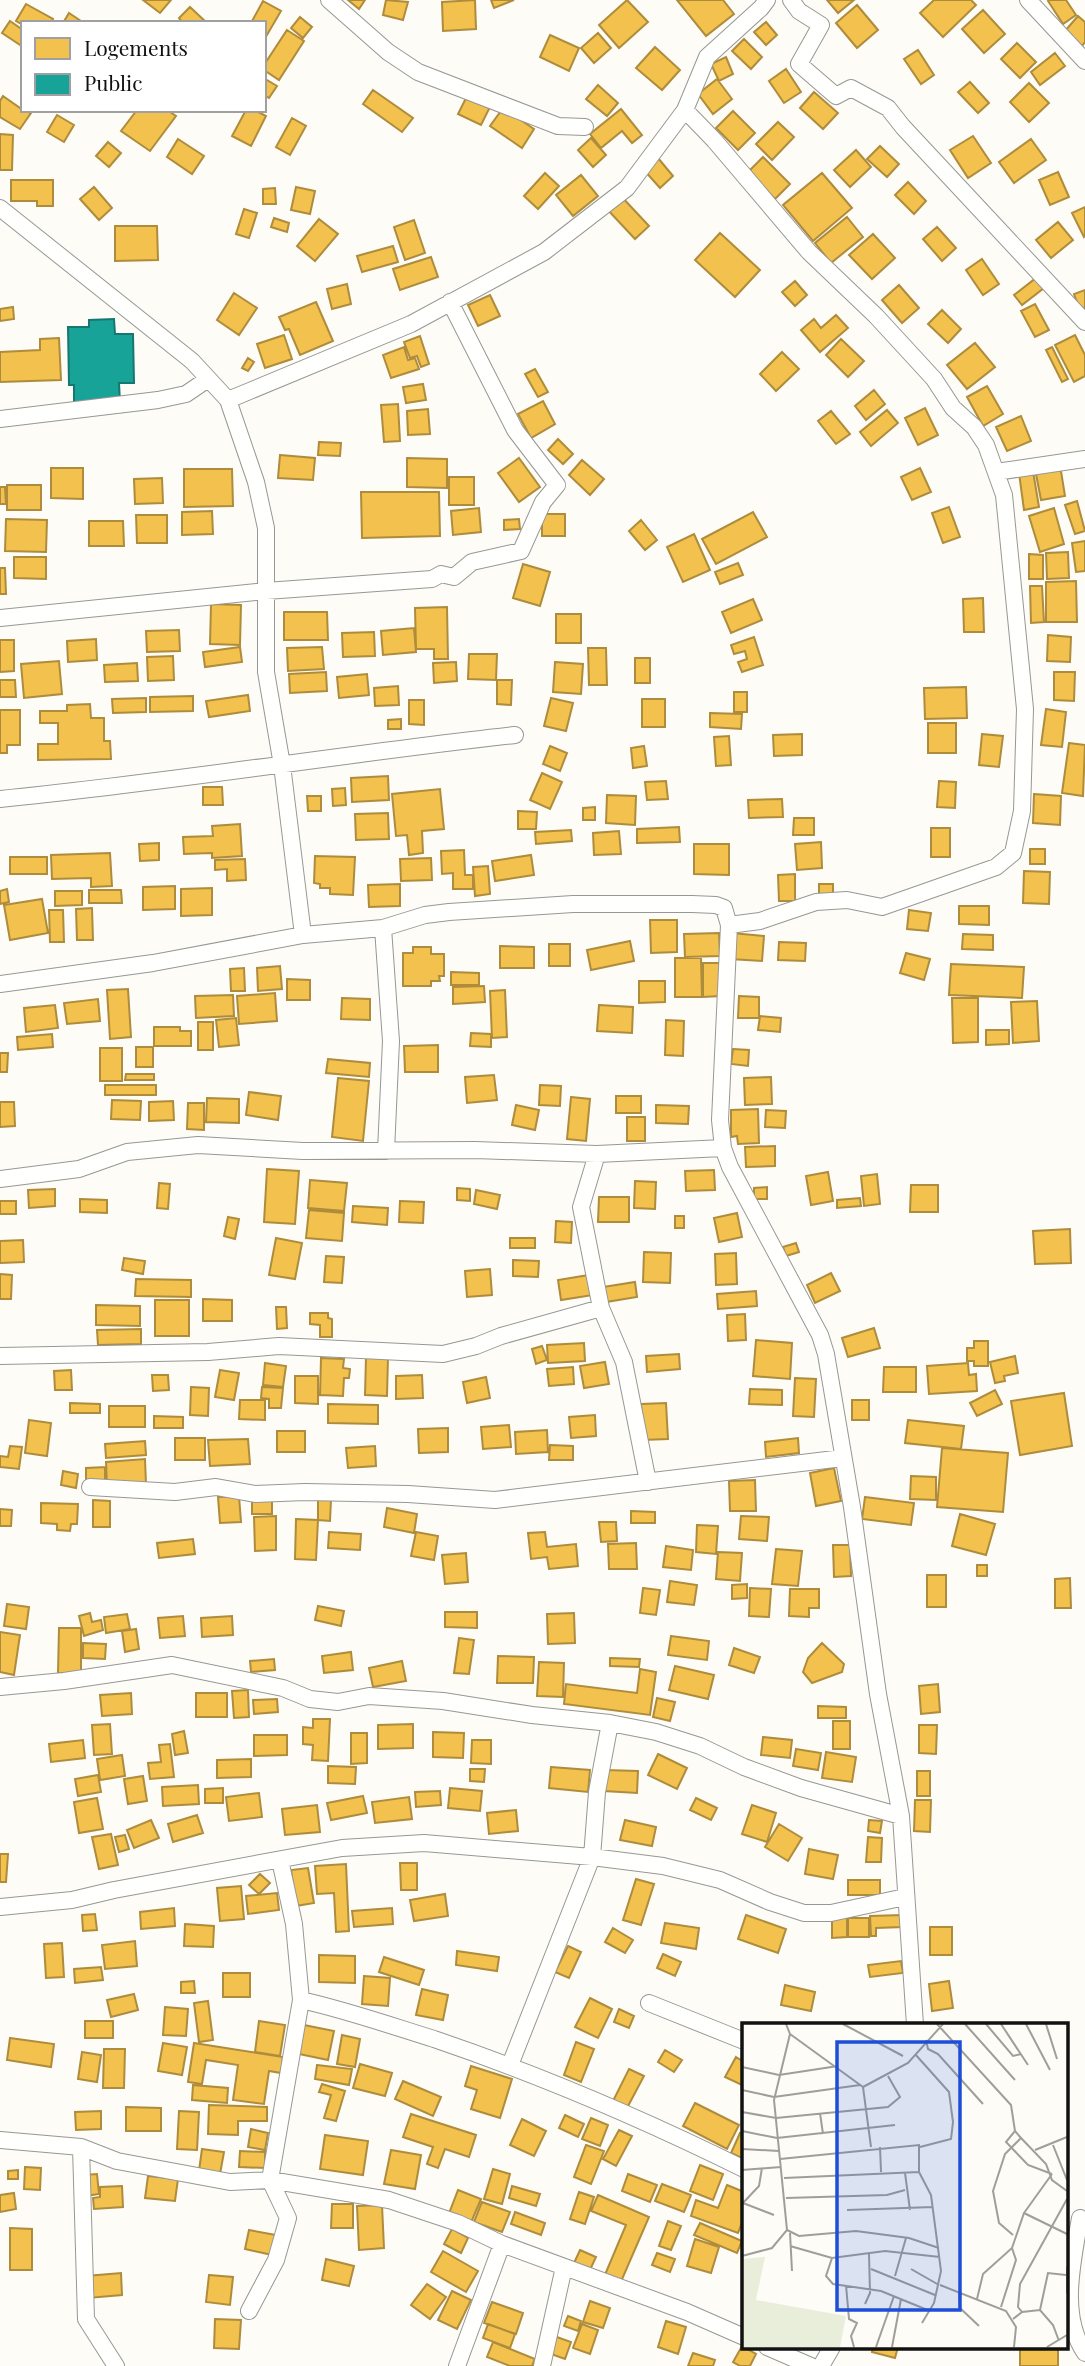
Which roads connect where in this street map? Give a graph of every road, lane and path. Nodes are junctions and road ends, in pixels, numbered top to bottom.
1 (329, 0) edge
2 (791, 0) edge
3 (1028, 0) edge
4 (760, 3) edge
5 (1085, 61) edge
6 (685, 110) junction
7 (585, 127) dead end
8 (2, 212) edge
9 (450, 302) junction
10 (1085, 322) edge
11 (208, 379) junction
12 (228, 400) junction
13 (0, 419) edge
14 (1085, 459) edge
15 (996, 472) junction
16 (266, 591) junction
17 (0, 618) edge
18 (515, 735) dead end
19 (282, 765) junction
20 (0, 799) edge
21 (729, 925) junction
22 (383, 928) junction
23 (303, 935) junction
24 (0, 984) edge
25 (723, 1148) junction
26 (386, 1151) junction
27 (597, 1154) junction
28 (0, 1179) edge
29 (601, 1308) junction
30 (0, 1356) edge
31 (843, 1458) junction
32 (648, 1482) junction
33 (90, 1487) dead end
34 (0, 1687) edge
35 (610, 1723) junction
36 (901, 1815) junction
37 (592, 1857) junction
38 (279, 1860) junction
39 (905, 1897) junction
40 (0, 1907) edge
41 (301, 2000) junction
42 (649, 2003) dead end
43 (915, 2023) edge
44 (742, 2040) edge
45 (510, 2065) junction
46 (0, 2140) edge
47 (81, 2147) junction
48 (742, 2168) edge
49 (270, 2180) junction
50 (1077, 2217) edge
51 (502, 2244) junction
52 (564, 2267) junction
53 (249, 2311) dead end
54 (742, 2336) edge
55 (769, 2348) edge
56 (831, 2348) edge
57 (1085, 2353) edge
58 (116, 2366) edge
59 (457, 2366) edge
60 (542, 2366) edge
61 (811, 2366) edge
62 (821, 2366) edge

1 - 7 street
2 - 10 street
3 - 5 street
4 - 6 street
6 - 9 street
6 - 15 street
8 - 11 street
9 - 12 street
9 - 16 street
11 - 12 street
11 - 13 street
12 - 16 street
14 - 15 street
15 - 21 street
16 - 17 street
16 - 19 street
18 - 19 street
19 - 20 street
19 - 23 street
21 - 22 street
21 - 25 street
22 - 23 street
22 - 26 street
23 - 24 street
25 - 27 street
25 - 31 street
26 - 27 street
26 - 28 street
27 - 29 street
29 - 30 street
29 - 32 street
31 - 32 street
31 - 36 street
32 - 33 street
34 - 35 street
35 - 36 street
35 - 37 street
36 - 39 street
37 - 38 street
37 - 39 street
37 - 45 street
38 - 40 street
38 - 41 street
39 - 43 street
41 - 45 street
41 - 49 street
42 - 44 street
45 - 48 street
46 - 47 street
47 - 49 street
47 - 58 street
49 - 51 street
49 - 53 street
50 - 57 street
51 - 52 street
51 - 59 street
52 - 54 street
52 - 60 street
55 - 61 street
56 - 62 street

